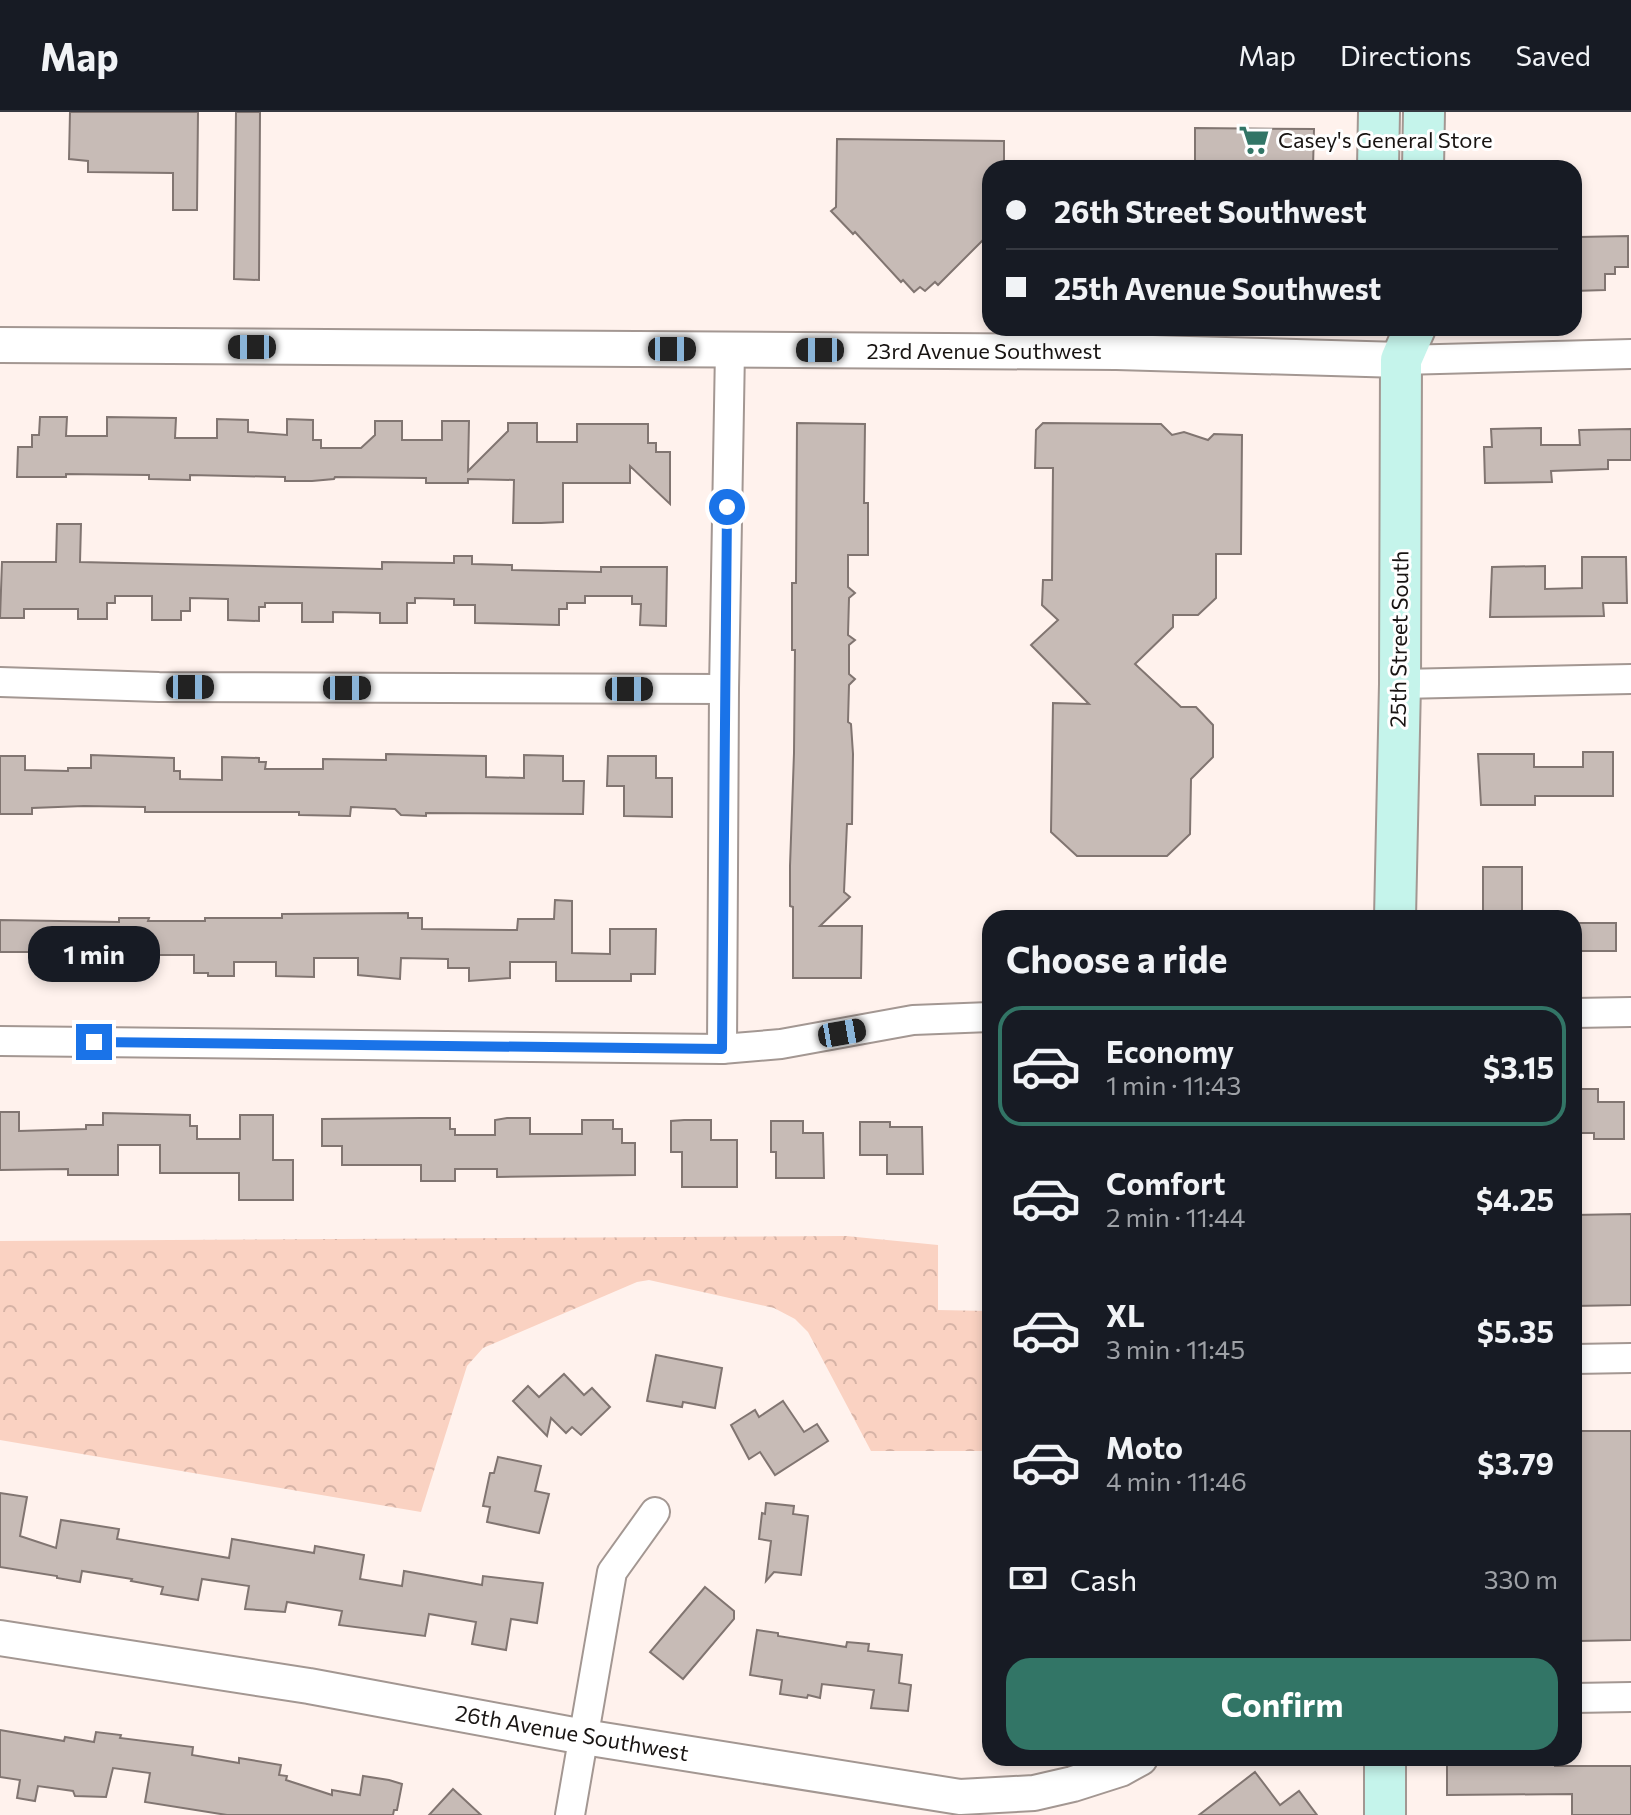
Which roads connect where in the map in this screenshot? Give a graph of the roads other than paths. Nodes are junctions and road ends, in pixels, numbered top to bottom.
1 (1379, 112) edge
2 (1424, 112) edge
3 (1378, 160) edge
4 (1423, 160) edge
5 (1408, 344) edge
6 (0, 345) edge
7 (730, 350) junction
8 (1631, 354) edge
9 (1631, 679) edge
10 (0, 682) edge
11 (1400, 684) junction
12 (724, 689) junction
13 (1395, 910) edge
14 (1631, 1012) edge
15 (1582, 1013) edge
16 (982, 1017) edge
17 (0, 1041) edge
18 (722, 1049) junction
19 (1631, 1358) edge
20 (1582, 1359) edge
21 (655, 1512) dead end
22 (0, 1638) edge
23 (1631, 1697) edge
24 (1582, 1698) edge
25 (584, 1737) junction
26 (1125, 1766) edge
27 (1385, 1766) edge
28 (570, 1815) edge
29 (1385, 1815) edge

1 - 3 main road
2 - 4 main road
5 - 7 street, 23rd Avenue Southwest
5 - 8 street, 23rd Avenue Southwest
5 - 11 main road, 25th Street South
6 - 7 street, 23rd Avenue Southwest
7 - 12 street
9 - 11 street
10 - 12 street
11 - 13 main road, 25th Street South
12 - 18 street
14 - 15 street
16 - 18 street
17 - 18 street
19 - 20 street
21 - 25 street
22 - 25 street, 26th Avenue Southwest
23 - 24 street
25 - 26 street, 26th Avenue Southwest
25 - 28 street
27 - 29 main road

